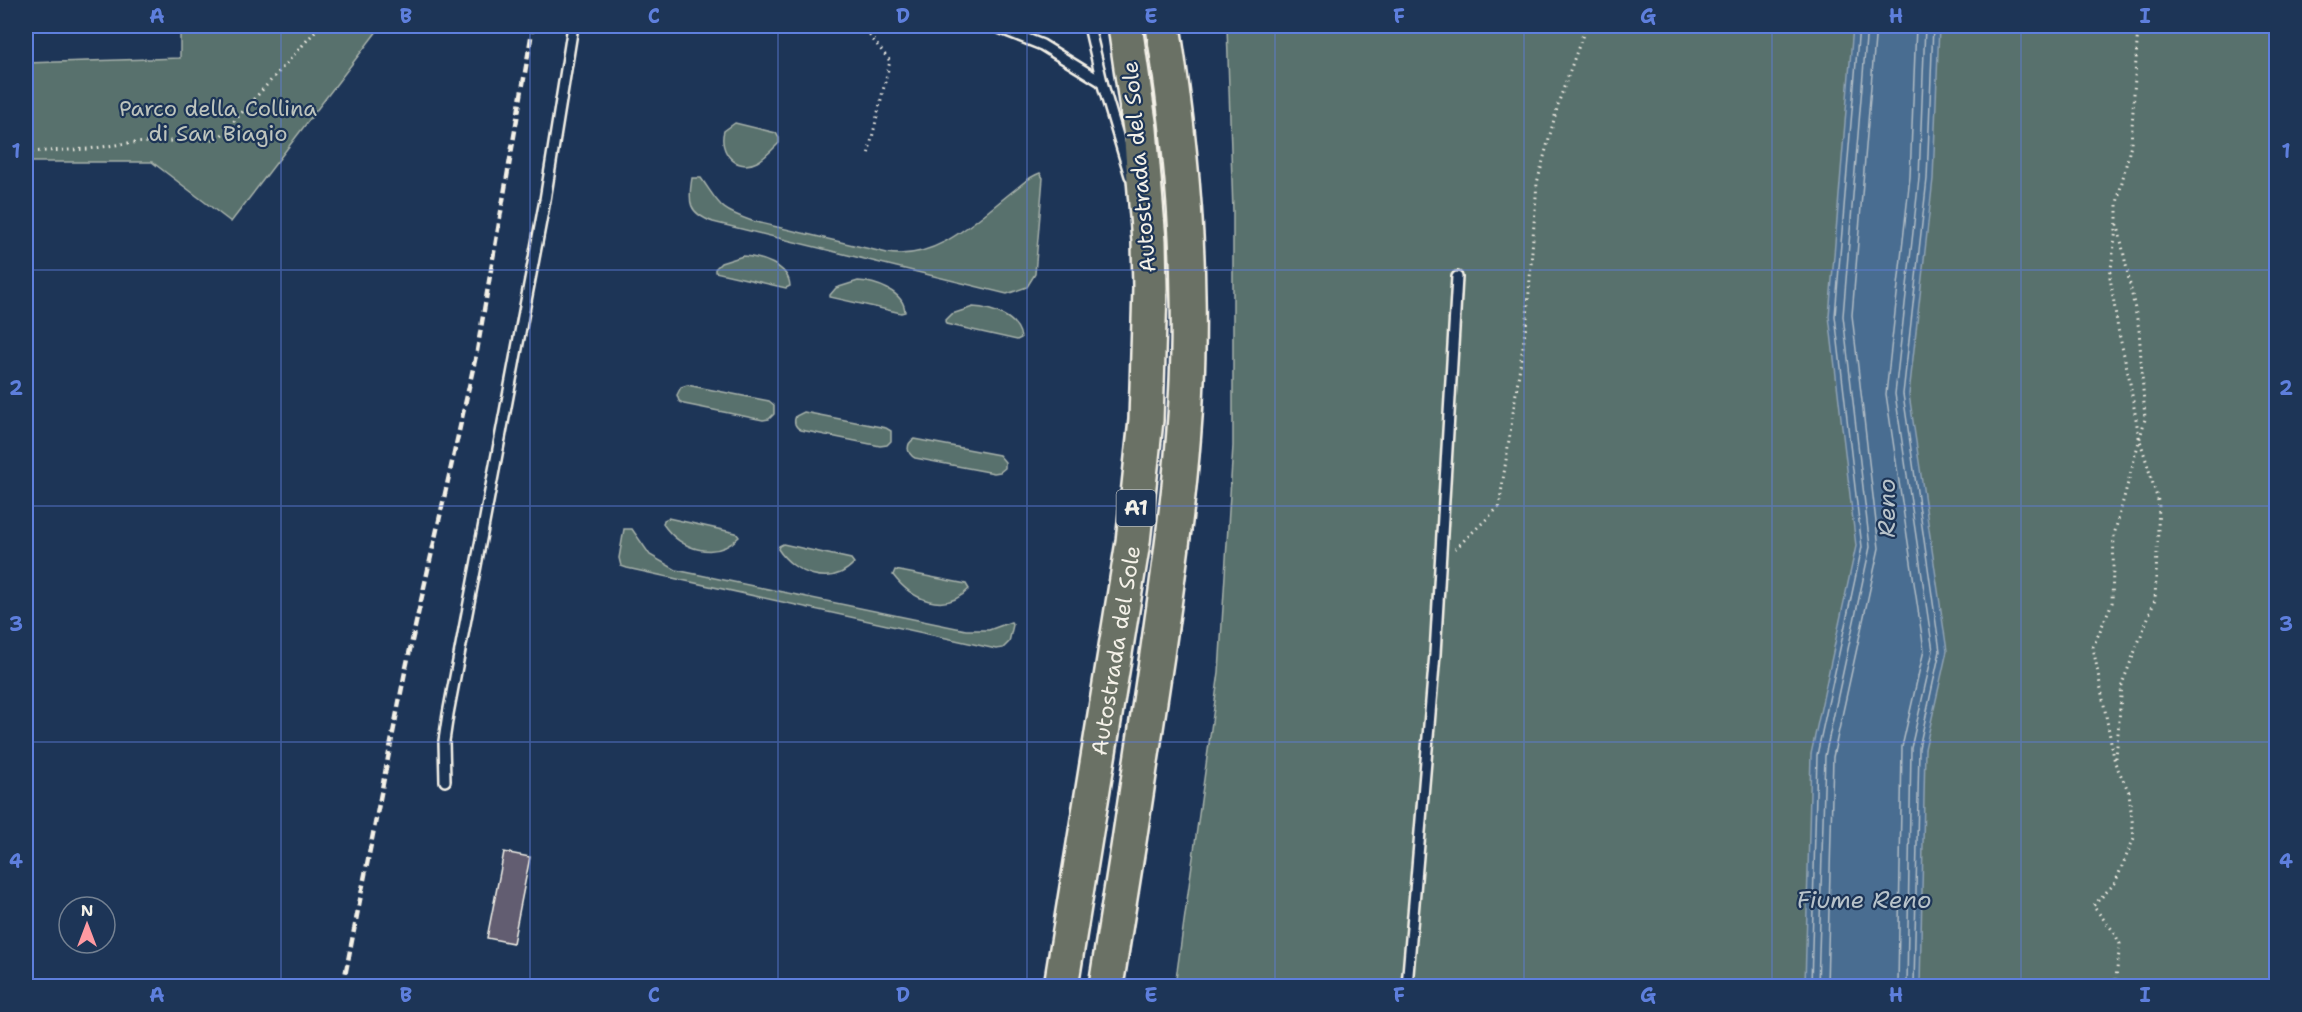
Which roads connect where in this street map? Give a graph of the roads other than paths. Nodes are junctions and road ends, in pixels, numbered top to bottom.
1 (573, 26) edge
2 (994, 26) edge
3 (1089, 26) edge
4 (1125, 26) edge
5 (1163, 26) edge
6 (1102, 82) junction
7 (1133, 187) dead end
8 (1136, 198) dead end
9 (1149, 241) junction
10 (1457, 277) dead end
11 (445, 781) dead end
12 (1061, 987) edge
13 (1106, 987) edge
14 (1407, 987) edge

1 - 11 lane
2 - 6 lane
3 - 6 lane
4 - 9 highway, Autostrada del Sole / A1
5 - 13 highway, Autostrada del Sole / A1
6 - 7 lane
8 - 9 lane
9 - 12 highway, Autostrada del Sole / A1
10 - 14 lane

